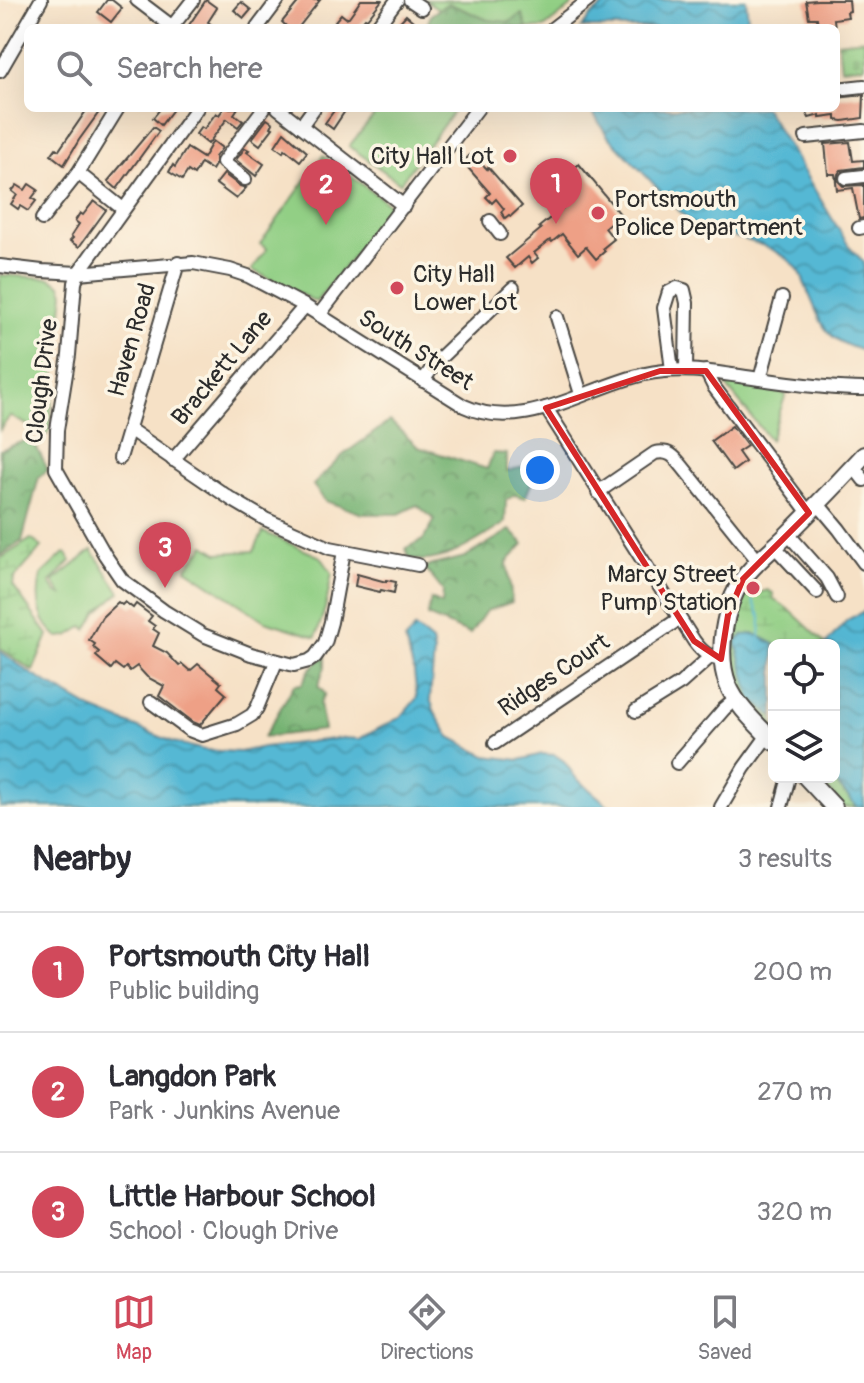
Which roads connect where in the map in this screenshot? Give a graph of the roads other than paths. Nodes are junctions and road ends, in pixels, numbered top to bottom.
1 (41, 0) edge
2 (137, 0) edge
3 (193, 0) edge
4 (278, 0) edge
5 (397, 0) edge
6 (410, 0) edge
7 (589, 0) edge
8 (422, 8) dead end
9 (27, 24) edge
10 (167, 24) edge
11 (175, 24) edge
12 (260, 24) edge
13 (379, 24) edge
14 (558, 24) edge
15 (24, 29) edge
16 (0, 71) edge
17 (864, 86) edge
18 (840, 89) edge
19 (116, 112) edge
20 (194, 112) edge
21 (261, 112) edge
22 (283, 112) edge
23 (311, 112) edge
24 (475, 112) edge
25 (301, 126) junction
26 (864, 131) edge
27 (806, 137) dead end
28 (78, 173) junction
29 (864, 176) edge
30 (846, 178) dead end
31 (245, 179) dead end
32 (404, 206) junction
33 (123, 209) junction
34 (42, 219) dead end
35 (490, 221) dead end
36 (500, 234) dead end
37 (178, 263) junction
38 (0, 266) edge
39 (78, 273) junction
40 (513, 288) dead end
41 (782, 298) dead end
42 (305, 306) junction
43 (319, 315) junction
44 (557, 317) dead end
45 (686, 369) junction
46 (672, 370) junction
47 (706, 371) junction
48 (760, 379) junction
49 (423, 381) junction
50 (864, 389) edge
51 (581, 394) junction
52 (546, 408) junction
53 (129, 429) junction
54 (120, 458) dead end
55 (173, 460) junction
56 (860, 467) edge
57 (598, 492) junction
58 (813, 509) junction
59 (788, 534) junction
60 (775, 547) junction
61 (344, 551) junction
62 (759, 562) junction
63 (864, 563) edge
64 (418, 565) dead end
65 (817, 592) dead end
66 (837, 597) dead end
67 (679, 619) junction
68 (716, 658) junction
69 (276, 662) junction
70 (736, 699) junction
71 (151, 702) dead end
72 (636, 711) dead end
73 (768, 736) edge
74 (768, 742) edge
75 (495, 743) dead end
76 (677, 763) dead end
77 (787, 783) edge
78 (812, 783) edge
79 (721, 807) edge
80 (781, 807) edge
81 (834, 807) edge

1 - 9 street
2 - 10 street
3 - 11 street
4 - 12 street
5 - 13 street
6 - 8 street
7 - 14 street
15 - 16 street
17 - 18 street
19 - 28 street
20 - 33 street
21 - 31 street
22 - 25 street
23 - 25 street
24 - 32 street
25 - 32 street
26 - 27 street
28 - 33 street
28 - 34 street
29 - 30 street
32 - 43 street
33 - 39 street
35 - 36 street
37 - 39 street, South Street
37 - 42 street, South Street
37 - 53 street, Haven Road
38 - 39 street, South Street
39 - 69 street, Clough Drive
40 - 49 street
41 - 48 street
42 - 43 street, South Street
42 - 55 street, Brackett Lane
43 - 49 street, South Street
44 - 51 street
45 - 46 street, South Street
45 - 46 street
45 - 47 street, South Street
46 - 51 street, South Street
47 - 48 street, South Street
47 - 58 street
48 - 50 street, South Street
49 - 52 street, South Street
51 - 52 street, South Street
52 - 57 street
53 - 54 street, Haven Road
53 - 55 street, Haven Road
55 - 61 street, Haven Road
56 - 58 main road
57 - 62 street
57 - 67 street
58 - 59 main road
58 - 63 street
59 - 60 main road
59 - 66 street
60 - 62 main road
60 - 65 street
61 - 64 street, Haven Road
61 - 69 street, Clough Drive
62 - 68 main road
67 - 68 street
67 - 75 street, Ridges Court
68 - 70 main road
68 - 72 street
69 - 71 street
70 - 73 main road
70 - 76 street
74 - 79 street
77 - 80 street
78 - 81 main road

